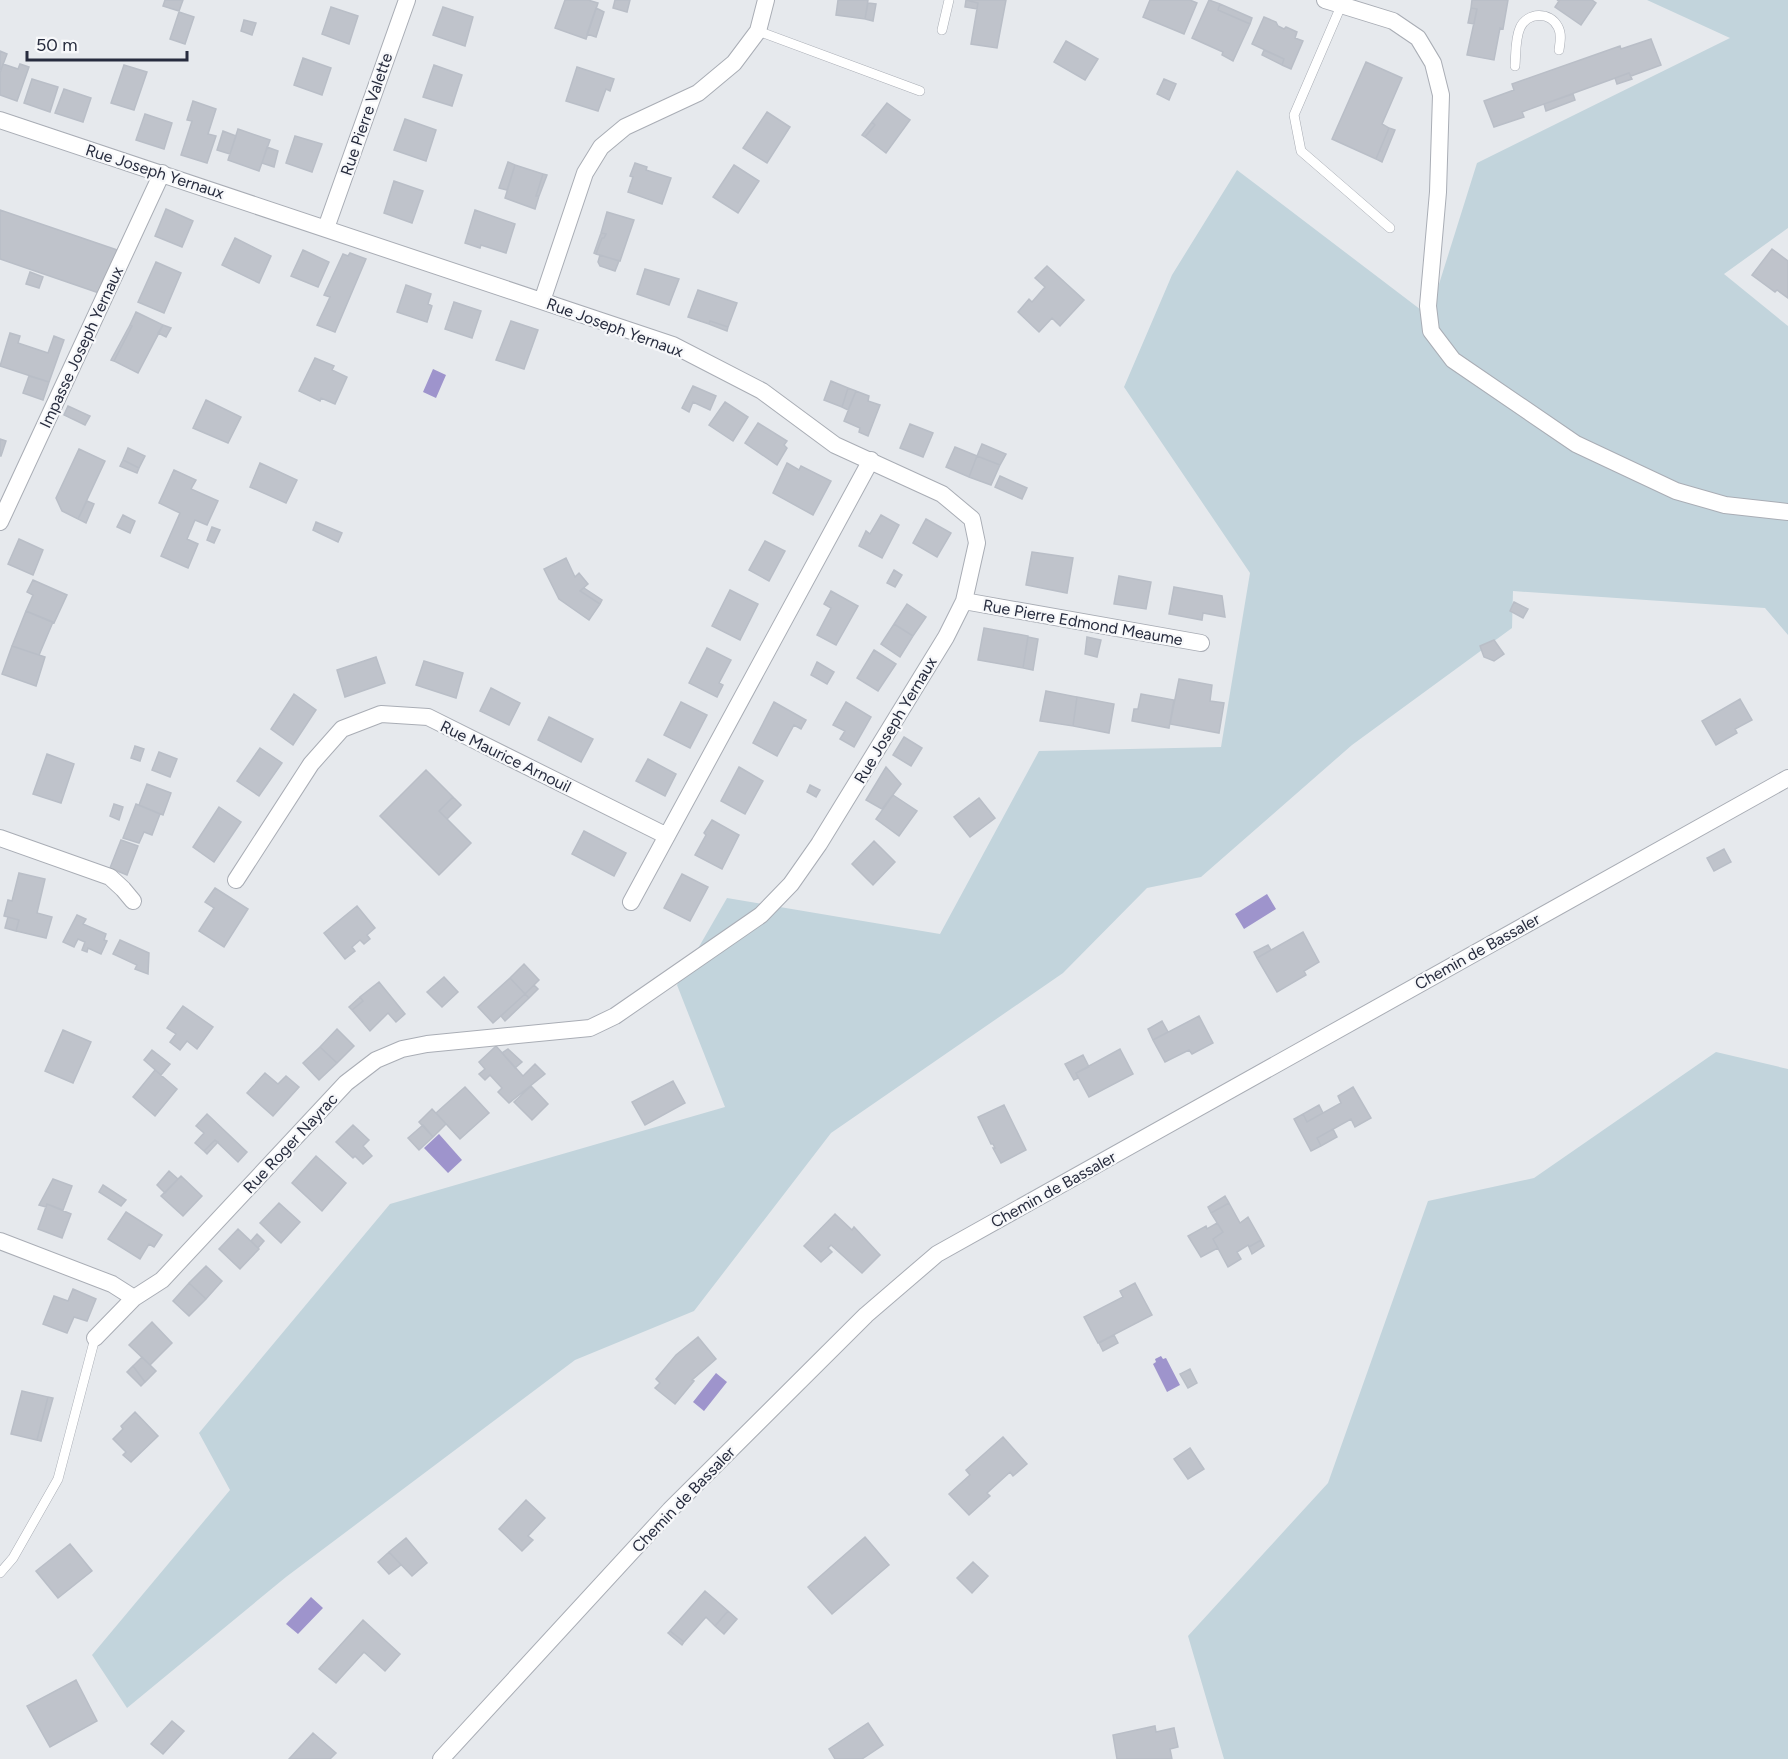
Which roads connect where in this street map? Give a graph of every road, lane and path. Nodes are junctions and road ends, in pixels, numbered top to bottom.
1 (406, 0) edge
2 (766, 0) edge
3 (949, 0) edge
4 (1333, 3) edge
5 (942, 30) dead end
6 (758, 31) junction
7 (1559, 50) dead end
8 (1515, 66) dead end
9 (920, 91) dead end
10 (0, 120) edge
11 (162, 173) junction
12 (326, 228) junction
13 (1390, 228) dead end
14 (542, 301) junction
15 (871, 460) junction
16 (1788, 512) edge
17 (0, 522) edge
18 (964, 602) junction
19 (1201, 643) dead end
20 (1788, 778) edge
21 (667, 836) junction
22 (0, 838) edge
23 (236, 879) dead end
24 (133, 902) dead end
25 (631, 902) dead end
26 (474, 1040) joint
27 (0, 1241) edge
28 (134, 1298) junction
29 (95, 1338) joint
30 (0, 1573) edge
31 (441, 1759) edge

1 - 12 street, Rue Pierre Valette
2 - 6 street
3 - 5 lane
4 - 13 lane
4 - 16 street
6 - 9 lane
6 - 14 street
7 - 8 lane
10 - 11 street, Rue Joseph Yernaux
11 - 12 street, Rue Joseph Yernaux
11 - 17 street, Impasse Joseph Yernaux
12 - 14 street, Rue Joseph Yernaux
14 - 15 street, Rue Joseph Yernaux
15 - 18 street, Rue Joseph Yernaux
15 - 21 street
18 - 19 street, Rue Pierre Edmond Meaume
18 - 26 street, Rue Joseph Yernaux
20 - 31 street, Chemin de Bassaler
21 - 23 street, Rue Maurice Arnouil
21 - 25 street
22 - 24 street
26 - 28 street, Rue Roger Nayrac
27 - 28 street
28 - 29 street, Rue Roger Nayrac
29 - 30 lane, Rue Roger Nayrac

